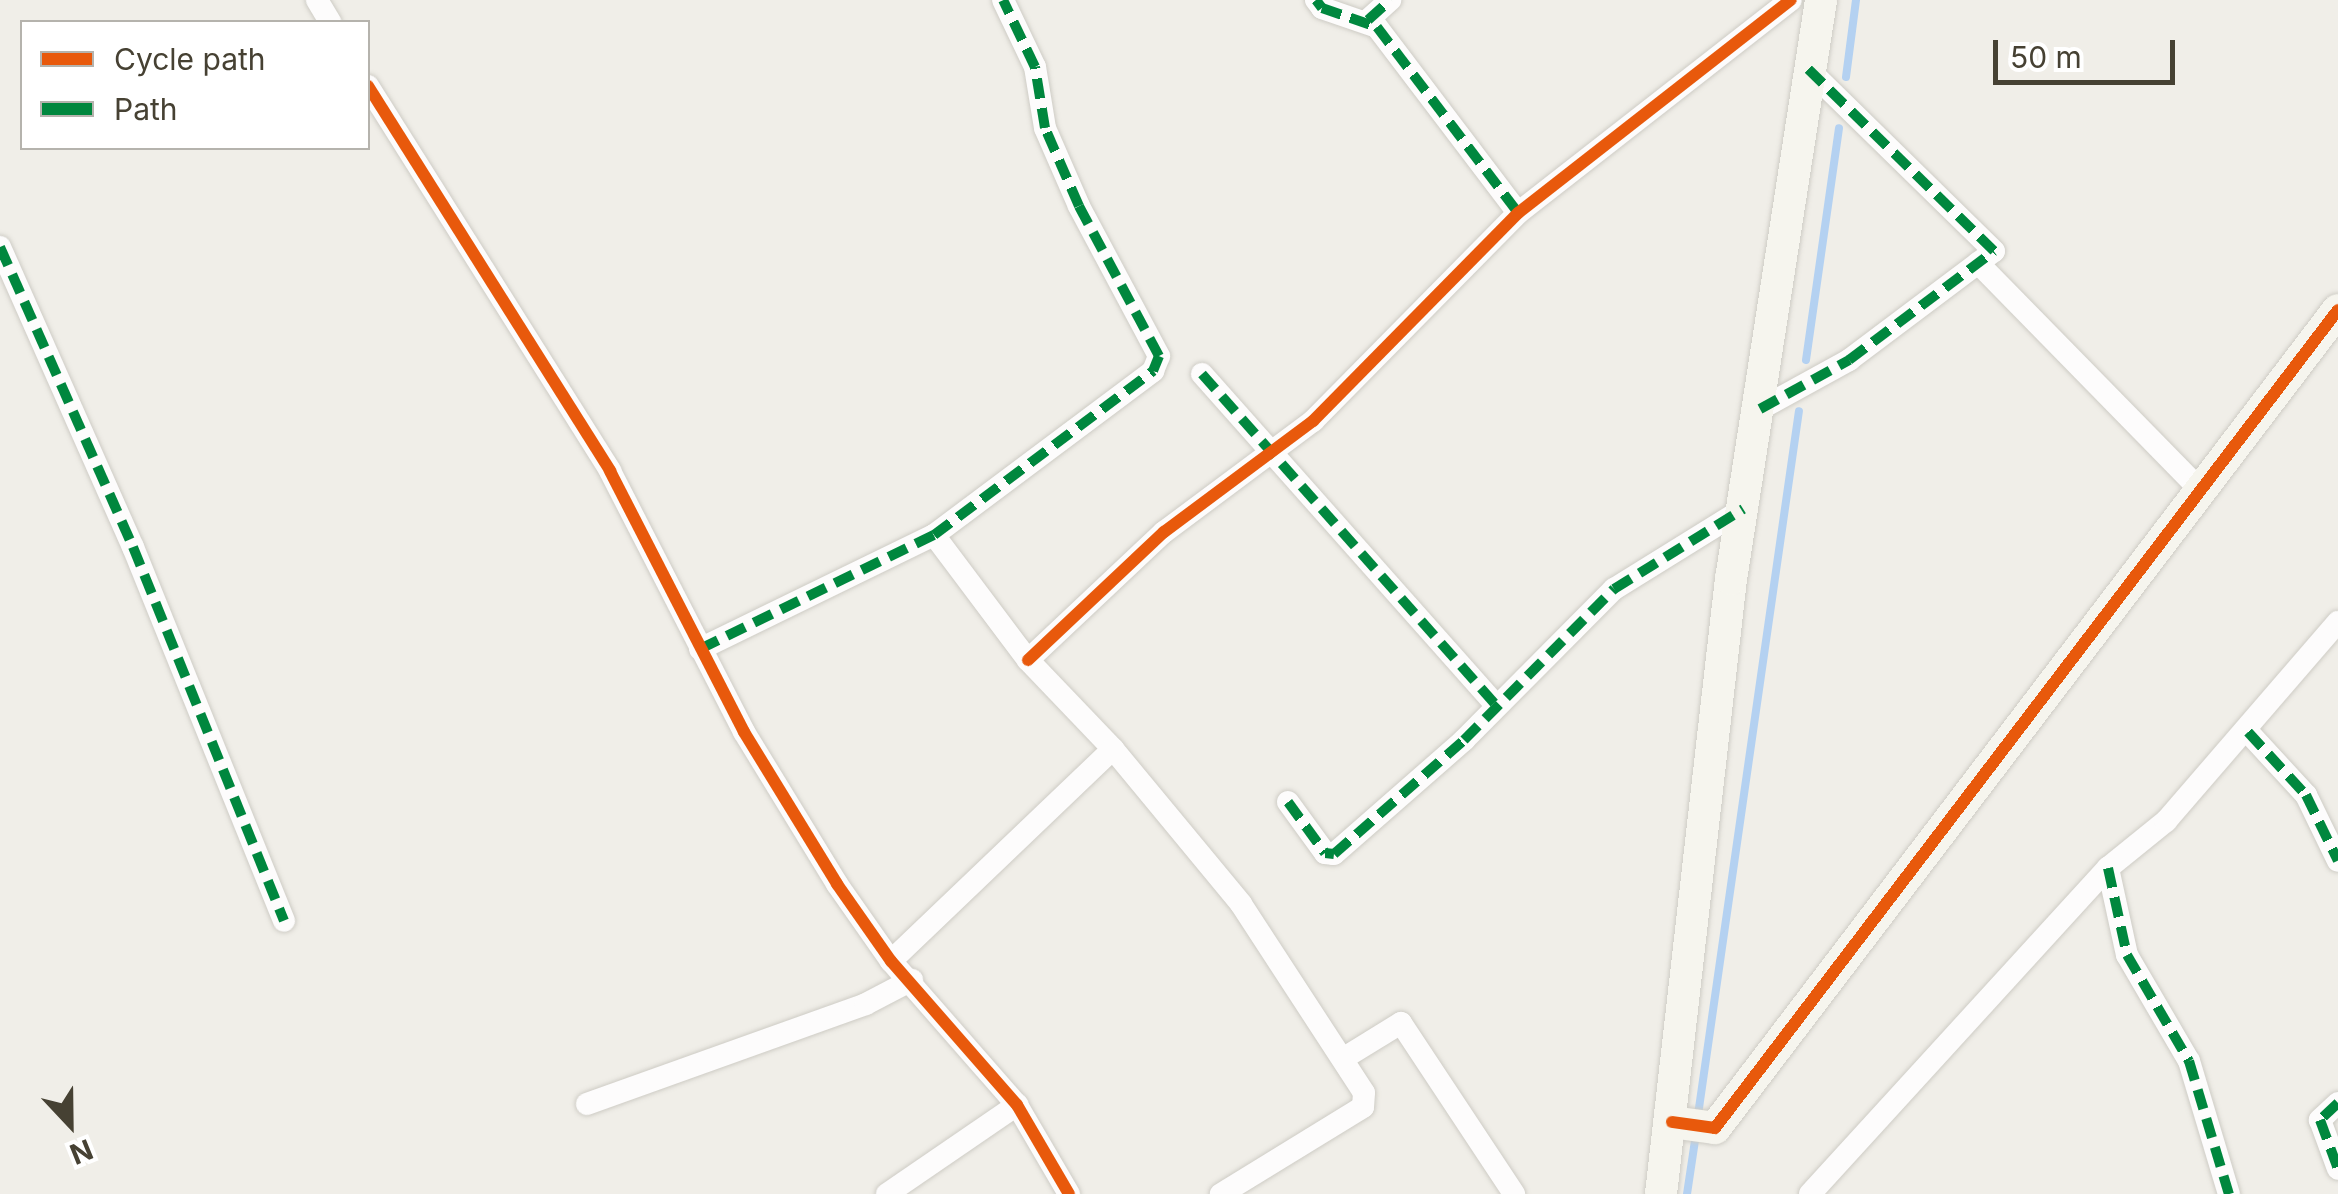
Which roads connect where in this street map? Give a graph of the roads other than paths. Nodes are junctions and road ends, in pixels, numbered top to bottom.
1 (1003, 0) edge
2 (1316, 0) edge
3 (1390, 0) edge
4 (1791, 0) edge
5 (1821, 0) edge
6 (1368, 20) junction
7 (1808, 68) junction
8 (370, 89) edge
9 (1518, 213) junction
10 (0, 247) edge
11 (1978, 262) junction
12 (2338, 310) edge
13 (1202, 374) dead end
14 (1760, 410) junction
15 (1273, 454) junction
16 (2200, 490) junction
17 (1743, 509) junction
18 (934, 536) junction
19 (2338, 622) edge
20 (700, 650) junction
21 (1028, 660) junction
22 (1498, 706) junction
23 (2248, 732) junction
24 (1113, 749) junction
25 (1288, 802) dead end
26 (2338, 861) edge
27 (2108, 868) junction
28 (284, 921) dead end
29 (891, 961) junction
30 (912, 980) junction
31 (1344, 1058) junction
32 (2338, 1103) edge
33 (587, 1104) dead end
34 (1018, 1104) junction
35 (1691, 1125) junction
36 (2336, 1162) edge
37 (886, 1194) edge
38 (1069, 1194) edge
39 (1221, 1194) edge
40 (1514, 1194) edge
41 (1661, 1194) edge
42 (1810, 1194) edge
43 (2229, 1194) edge

1 - 18 street
2 - 6 street
3 - 6 street
4 - 9 street
5 - 7 main road
6 - 9 street
7 - 11 street
7 - 14 main road
8 - 20 street
9 - 15 street
10 - 28 street
11 - 14 street
11 - 16 street
12 - 16 main road
13 - 15 street
14 - 17 main road
15 - 21 street
15 - 22 street
16 - 35 main road
17 - 22 street
17 - 35 main road
18 - 20 street
18 - 21 street
19 - 23 street
20 - 29 street
21 - 24 street
22 - 25 street
23 - 26 street
23 - 27 street
24 - 29 street
24 - 31 street
27 - 42 street
27 - 43 street
29 - 30 street
30 - 33 street
30 - 34 street
31 - 39 street
31 - 40 street
32 - 36 street
34 - 37 street
34 - 38 street
35 - 41 main road

